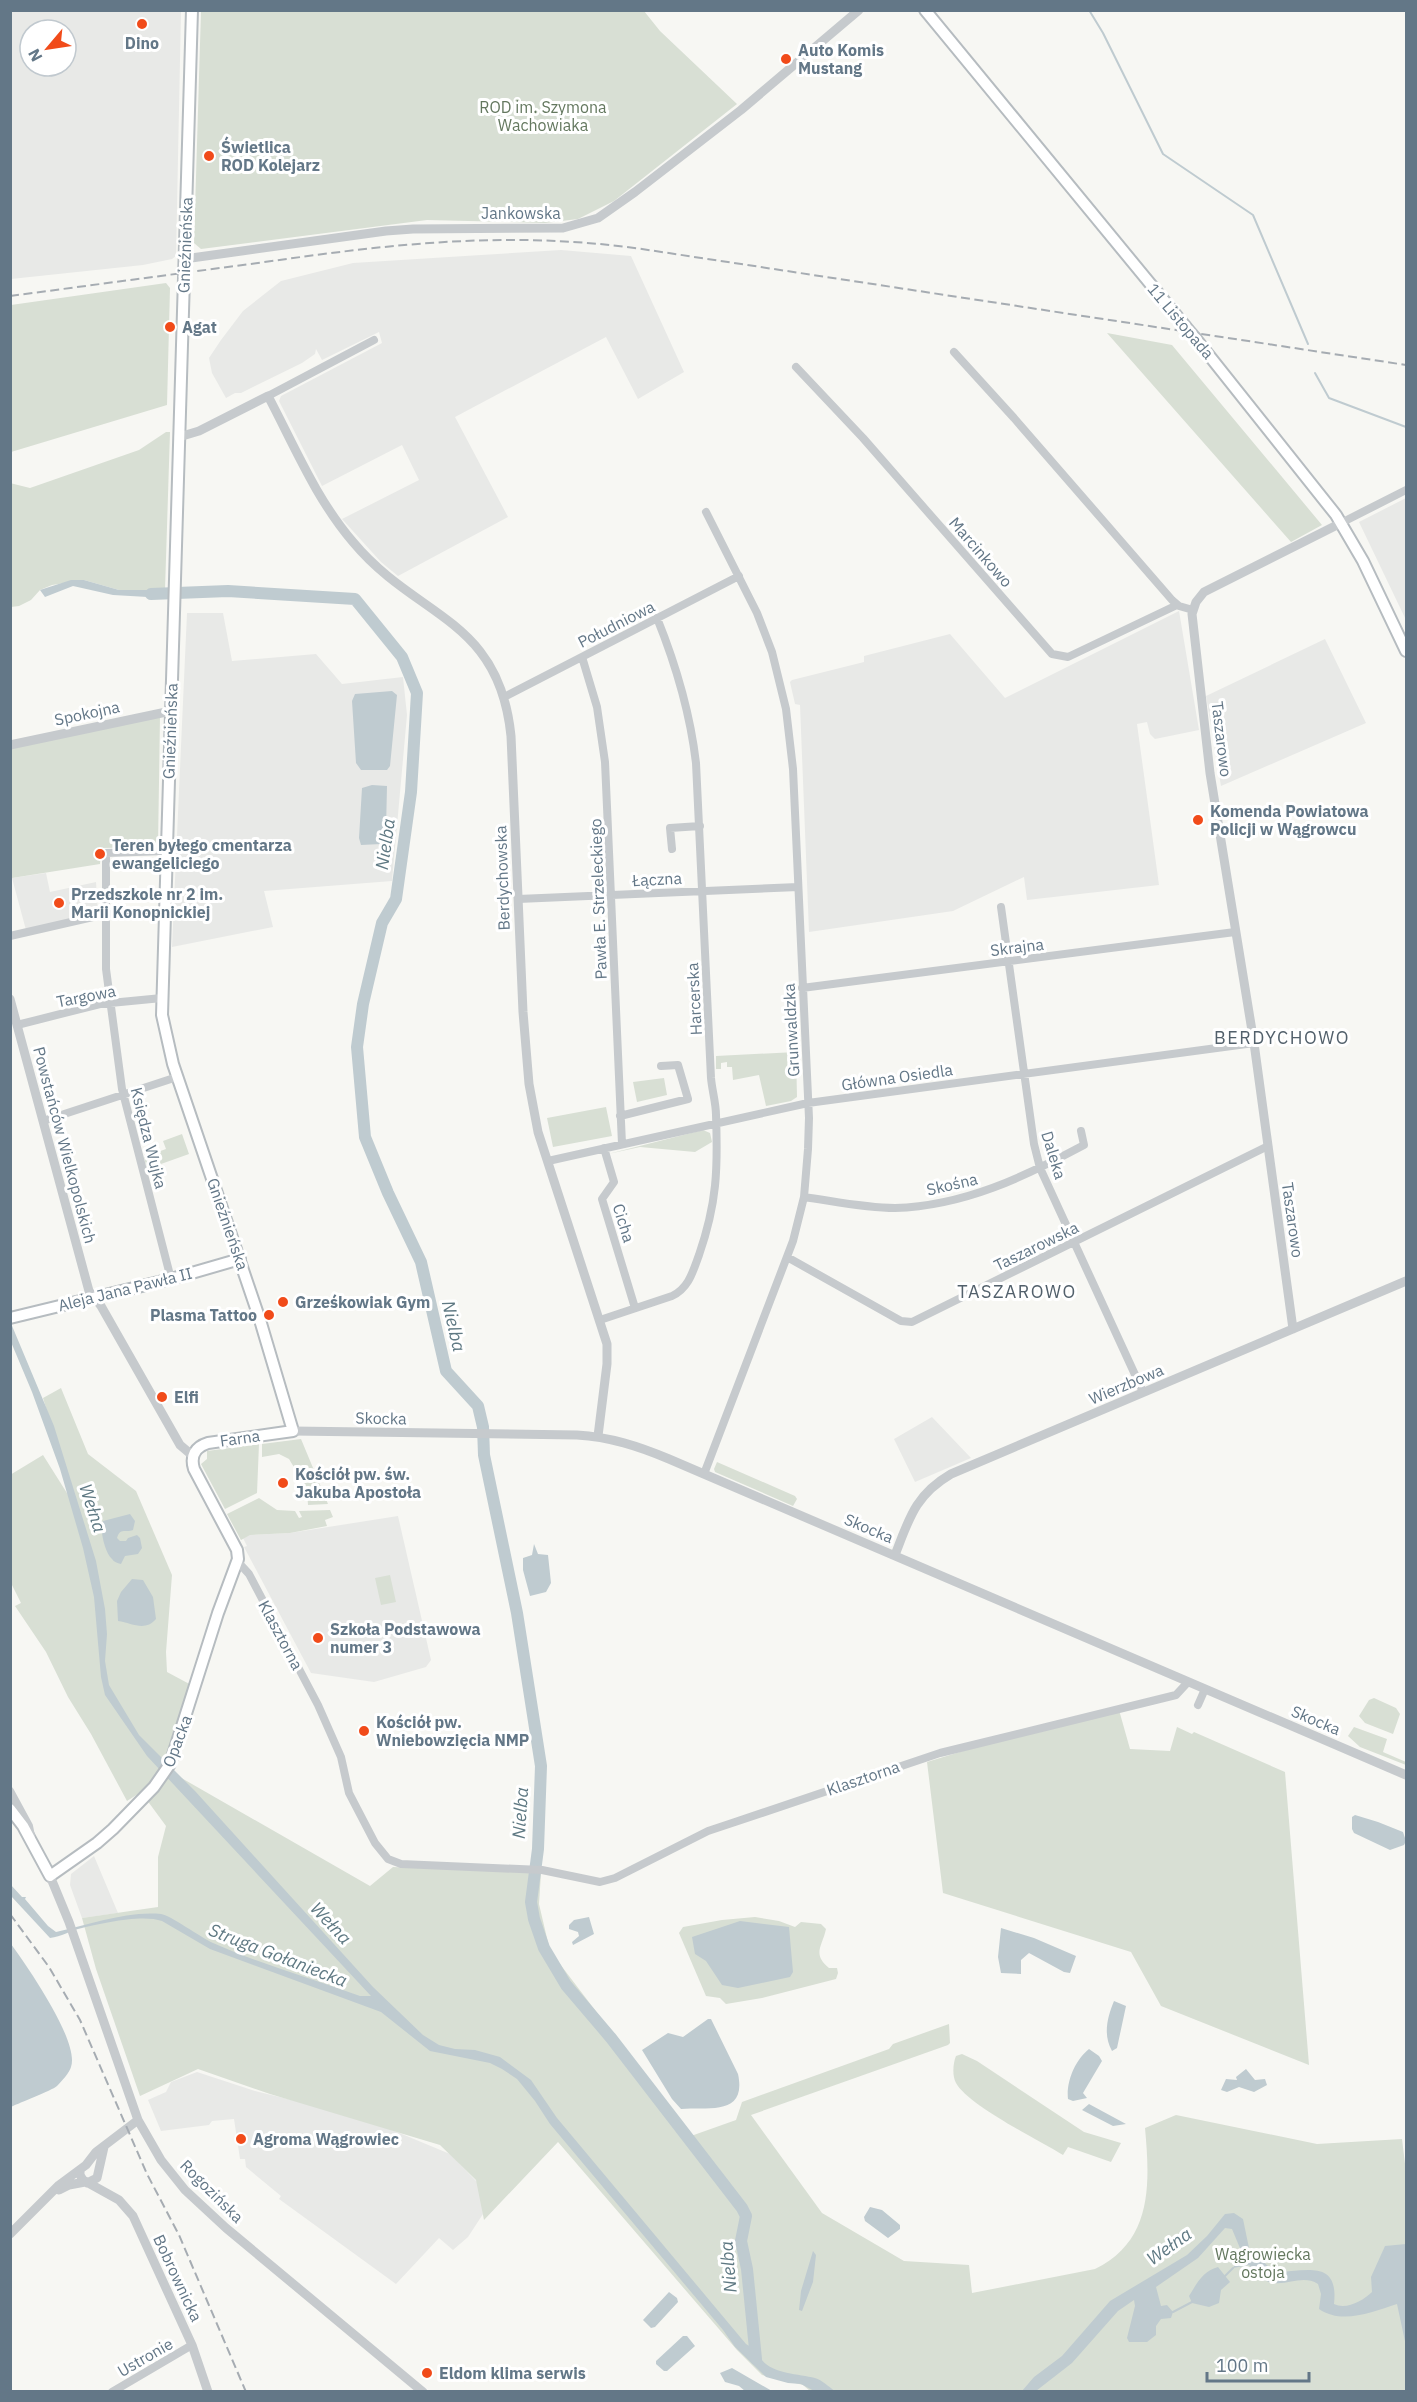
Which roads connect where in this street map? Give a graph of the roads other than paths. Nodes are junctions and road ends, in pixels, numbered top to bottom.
1 (192, 10) edge
2 (859, 10) edge
3 (925, 10) edge
4 (184, 259) junction
5 (374, 340) dead end
6 (954, 352) dead end
7 (796, 367) dead end
8 (268, 396) junction
9 (179, 437) junction
10 (1407, 490) edge
11 (706, 512) dead end
12 (1341, 522) junction
13 (739, 576) junction
14 (1177, 605) junction
15 (1192, 610) junction
16 (657, 618) junction
17 (1407, 651) edge
18 (582, 657) junction
19 (504, 697) junction
20 (171, 711) junction
21 (10, 746) edge
22 (700, 826) junction
23 (672, 849) dead end
24 (166, 851) junction
25 (798, 887) junction
26 (702, 890) junction
27 (611, 895) junction
28 (518, 899) junction
29 (1001, 907) dead end
30 (162, 912) junction
31 (106, 915) junction
32 (1235, 932) junction
33 (10, 936) edge
34 (1009, 962) junction
35 (802, 988) junction
36 (162, 998) junction
37 (10, 999) edge
38 (109, 1003) junction
39 (17, 1025) junction
40 (1254, 1043) junction
41 (662, 1066) dead end
42 (1024, 1074) junction
43 (177, 1077) junction
44 (123, 1095) junction
45 (808, 1103) junction
46 (620, 1116) junction
47 (43, 1121) junction
48 (716, 1123) junction
49 (1081, 1131) dead end
50 (622, 1144) junction
51 (1268, 1146) junction
52 (604, 1148) junction
53 (548, 1161) junction
54 (1040, 1168) junction
55 (804, 1197) junction
56 (1074, 1242) junction
57 (787, 1257) junction
58 (240, 1259) junction
59 (171, 1279) junction
60 (1407, 1281) edge
61 (94, 1297) junction
62 (635, 1308) junction
63 (14, 1317) edge
64 (600, 1320) junction
65 (1293, 1329) junction
66 (1143, 1392) junction
67 (293, 1431) junction
68 (598, 1436) junction
69 (193, 1456) junction
70 (704, 1474) junction
71 (895, 1555) junction
72 (238, 1562) junction
73 (1188, 1682) junction
74 (1205, 1689) junction
75 (1198, 1705) dead end
76 (1407, 1775) edge
77 (10, 1791) edge
78 (10, 1809) edge
79 (31, 1840) junction
80 (50, 1876) junction
81 (138, 2120) junction
82 (104, 2147) junction
83 (83, 2167) junction
84 (98, 2175) junction
85 (86, 2182) junction
86 (102, 2190) junction
87 (52, 2194) junction
88 (10, 2234) edge
89 (192, 2345) junction
90 (112, 2391) edge
91 (208, 2391) edge
92 (423, 2391) edge

1 - 4 main road, Gnieźnieńska
2 - 4 street, Jankowska
3 - 12 main road, 11 Listopada, bridge
4 - 9 main road, Gnieźnieńska
5 - 8 street
6 - 14 street
7 - 14 street, Marcinkowo
8 - 9 street
8 - 19 street, Berdychowska
9 - 20 main road, Gnieźnieńska
10 - 12 street
11 - 13 street, Grunwaldzka
12 - 15 street
12 - 17 main road, 11 Listopada
13 - 16 street, Południowa
13 - 25 street, Grunwaldzka
14 - 15 street
15 - 32 street, Taszarowo
16 - 18 street, Południowa
16 - 22 street, Harcerska
18 - 19 street, Południowa
18 - 27 street, Pawła E. Strzeleckiego
19 - 28 street, Berdychowska
20 - 21 street, Spokojna
20 - 24 main road, Gnieźnieńska
22 - 23 street
22 - 26 street, Harcerska
24 - 30 main road, Gnieźnieńska
24 - 31 street, Księdza Wujka
25 - 26 street, Łączna
25 - 35 street, Grunwaldzka
26 - 27 street, Łączna
26 - 48 street, Harcerska
27 - 28 street, Łączna
27 - 46 street, Pawła E. Strzeleckiego
28 - 53 street, Berdychowska
29 - 34 street, Daleka
30 - 31 street
30 - 36 main road, Gnieźnieńska
31 - 33 street
31 - 38 street, Księdza Wujka
32 - 34 street, Skrajna
32 - 40 street, Taszarowo
34 - 35 street, Skrajna
34 - 42 street, Daleka
35 - 45 street, Grunwaldzka
36 - 38 street, Targowa
36 - 43 main road, Gnieźnieńska
37 - 39 street, Powstańców Wielkopolskich
38 - 39 street, Targowa
38 - 44 street, Księdza Wujka
39 - 47 street, Powstańców Wielkopolskich
40 - 42 street, Główna Osiedla
40 - 51 street, Taszarowo
41 - 46 street
42 - 45 street, Główna Osiedla
42 - 54 street, Daleka
43 - 44 street
43 - 58 main road, Gnieźnieńska
44 - 47 street
44 - 59 street, Księdza Wujka
45 - 48 street, Główna Osiedla
45 - 55 street, Grunwaldzka
46 - 50 street, Pawła E. Strzeleckiego
47 - 61 street, Powstańców Wielkopolskich
48 - 50 street, Główna Osiedla
48 - 62 street, Harcerska
49 - 54 street, Skośna
50 - 52 street, Główna Osiedla
51 - 56 street, Taszarowska
51 - 65 street, Taszarowo
52 - 53 street, Główna Osiedla
52 - 62 street, Cicha
53 - 64 street, Berdychowska
54 - 55 street, Skośna
54 - 56 street, Daleka
55 - 57 street, Grunwaldzka
56 - 57 street, Taszarowska
56 - 66 street, Daleka
57 - 70 street, Grunwaldzka
58 - 59 main road, Aleja Jana Pawła II
58 - 67 main road, Gnieźnieńska
59 - 61 main road, Aleja Jana Pawła II
60 - 65 street, Wierzbowa
61 - 63 main road, Aleja Jana Pawła II
61 - 69 street, Klasztorna
62 - 64 street, Harcerska
64 - 68 street, Berdychowska
65 - 66 street, Wierzbowa
66 - 71 street, Wierzbowa
67 - 68 street, Skocka
67 - 69 main road, Farna
68 - 70 street, Skocka
69 - 72 main road, Klasztorna
70 - 71 street, Skocka
71 - 73 street, Skocka
72 - 73 street, Klasztorna
72 - 80 main road, Opacka
73 - 74 street, Skocka
74 - 75 street
74 - 76 street, Skocka
77 - 79 street
78 - 79 main road
79 - 80 main road
80 - 81 street, Rogozińska
81 - 82 street
81 - 92 street, Rogozińska
82 - 83 street
82 - 84 street
83 - 84 street
83 - 85 street
83 - 87 street
84 - 85 street
84 - 86 street
85 - 86 street, Bobrownicka
85 - 87 street
86 - 89 street, Bobrownicka
87 - 88 street
89 - 90 street, Ustronie
89 - 91 street, Bobrownicka

